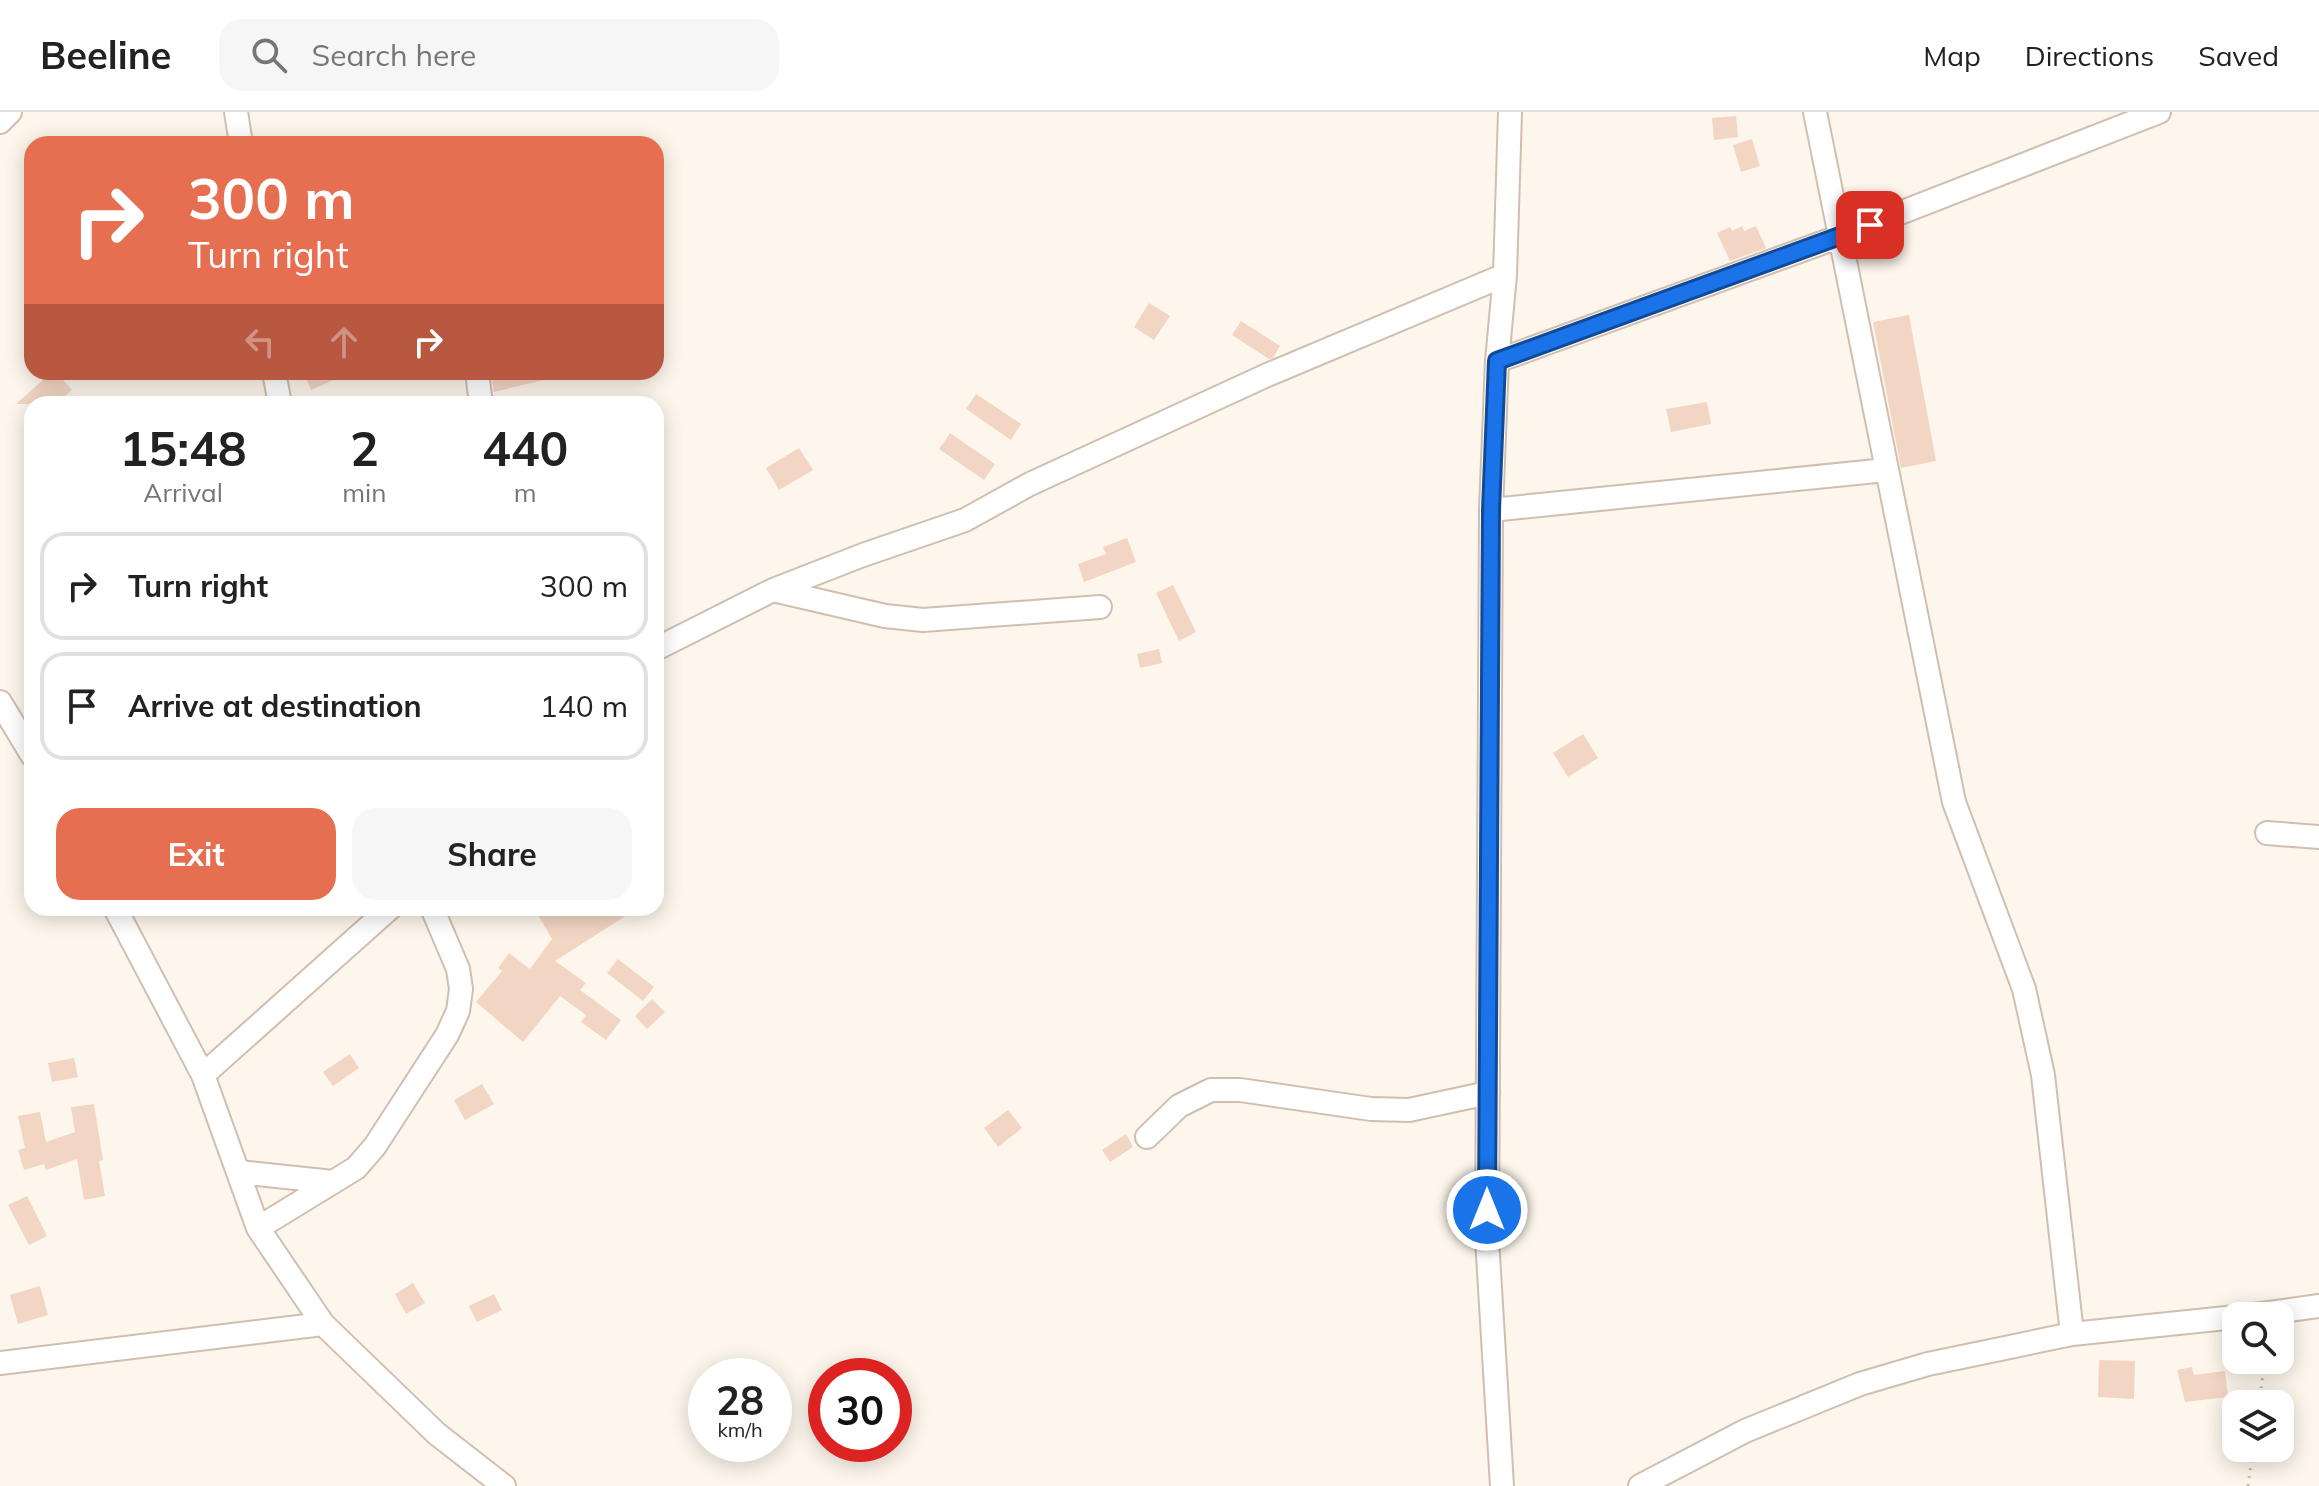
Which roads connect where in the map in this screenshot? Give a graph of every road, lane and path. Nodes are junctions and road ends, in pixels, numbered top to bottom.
1 (10, 112) edge
2 (236, 112) edge
3 (1510, 112) edge
4 (1815, 112) edge
5 (2159, 112) edge
6 (0, 122) edge
7 (240, 136) edge
8 (1841, 236) junction
9 (1505, 275) junction
10 (1497, 361) junction
11 (1886, 470) junction
12 (1491, 510) junction
13 (773, 590) junction
14 (1100, 607) dead end
15 (664, 645) edge
16 (0, 702) edge
17 (24, 742) edge
18 (2267, 833) dead end
19 (2319, 837) edge
20 (119, 916) edge
21 (381, 916) edge
22 (435, 916) edge
23 (203, 1075) junction
24 (1488, 1093) junction
25 (1147, 1137) dead end
26 (238, 1172) junction
27 (333, 1182) junction
28 (258, 1228) junction
29 (2319, 1306) edge
30 (2294, 1309) edge
31 (2222, 1318) edge
32 (323, 1324) junction
33 (2072, 1334) junction
34 (0, 1363) edge
35 (2251, 1462) edge
36 (504, 1486) edge
37 (1502, 1486) edge
38 (1640, 1486) edge
39 (2248, 1486) edge

1 - 6 street
2 - 7 street
3 - 9 street
4 - 8 street
5 - 8 street
8 - 10 street
8 - 11 street
9 - 10 street
9 - 13 street
10 - 12 street
11 - 12 street
11 - 33 street
12 - 24 street
13 - 14 street
13 - 15 street
16 - 17 street
18 - 19 street
20 - 23 street
21 - 23 street
22 - 27 street
23 - 26 street
24 - 25 street
24 - 37 street
26 - 27 street
26 - 28 street
27 - 28 street
28 - 32 street
29 - 30 street
31 - 33 street
32 - 34 street
32 - 36 street
33 - 38 street
35 - 39 path

